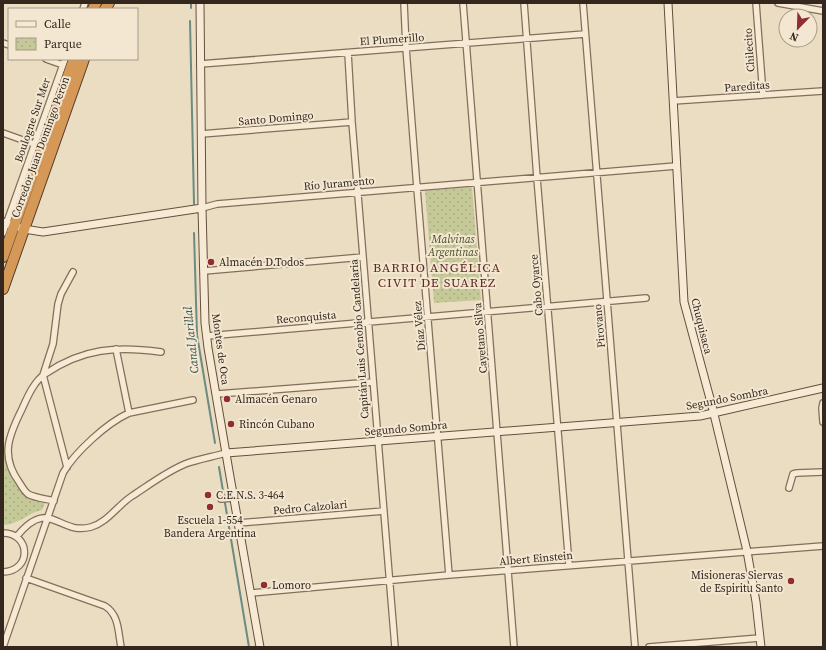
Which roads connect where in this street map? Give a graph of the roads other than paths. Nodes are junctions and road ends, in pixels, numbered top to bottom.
1 (200, 3) edge
2 (404, 3) edge
3 (463, 3) edge
4 (524, 3) edge
5 (582, 3) edge
6 (668, 3) edge
7 (756, 3) edge
8 (778, 3) edge
9 (823, 11) edge
10 (585, 34) junction
11 (527, 38) junction
12 (466, 43) junction
13 (406, 48) junction
14 (348, 53) junction
15 (52, 60) edge
16 (74, 60) edge
17 (84, 60) edge
18 (64, 62) edge
19 (200, 64) junction
20 (823, 91) edge
21 (762, 95) junction
22 (673, 101) junction
23 (352, 122) junction
24 (3, 133) edge
25 (201, 134) junction
26 (34, 144) junction
27 (676, 166) junction
28 (597, 173) junction
29 (537, 178) junction
30 (477, 182) junction
31 (417, 188) junction
32 (358, 193) junction
33 (202, 208) junction
34 (12, 225) edge
35 (3, 233) edge
36 (3, 257) edge
37 (363, 257) junction
38 (204, 271) junction
39 (73, 272) dead end
40 (3, 288) edge
41 (646, 298) dead end
42 (607, 302) junction
43 (548, 307) junction
44 (488, 312) junction
45 (428, 317) junction
46 (369, 322) junction
47 (207, 336) junction
48 (116, 349) junction
49 (161, 352) dead end
50 (43, 375) junction
51 (373, 382) junction
52 (823, 388) edge
53 (217, 394) junction
54 (193, 400) dead end
55 (823, 403) edge
56 (129, 413) junction
57 (713, 414) junction
58 (617, 422) junction
59 (823, 422) edge
60 (557, 427) junction
61 (498, 432) junction
62 (438, 436) junction
63 (377, 442) junction
64 (5, 447) edge
65 (226, 453) junction
66 (67, 467) junction
67 (823, 472) edge
68 (789, 488) dead end
69 (234, 498) junction
70 (223, 499) dead end
71 (54, 501) junction
72 (384, 511) junction
73 (48, 518) junction
74 (239, 523) junction
75 (3, 533) edge
76 (16, 536) junction
77 (823, 546) edge
78 (747, 551) junction
79 (628, 561) junction
80 (569, 566) junction
81 (509, 571) junction
82 (3, 572) edge
83 (449, 575) junction
84 (26, 578) junction
85 (390, 580) junction
86 (251, 593) junction
87 (760, 638) junction
88 (3, 647) edge
89 (121, 647) edge
90 (260, 647) edge
91 (394, 647) edge
92 (514, 647) edge
93 (635, 647) edge
94 (649, 647) edge
95 (761, 647) edge

1 - 19 street, Montes de Oca
2 - 13 street, Díaz Vélez
3 - 12 street, Cayetano Silva
4 - 11 street, Cabo Oyarce
5 - 10 street, Pirovano
6 - 22 street, Chuquisaca
7 - 21 street, Chilecito
8 - 9 street
10 - 11 street, El Plumerillo
10 - 28 street, Pirovano
11 - 12 street, El Plumerillo
11 - 29 street, Cabo Oyarce
12 - 13 street, El Plumerillo
12 - 30 street, Cayetano Silva
13 - 14 street, El Plumerillo
13 - 31 street, Díaz Vélez
14 - 19 street, El Plumerillo
14 - 23 street, Capitán Luis Cenobio Candelaria
15 - 18 street
16 - 34 highway, Corredor Juan Domingo Perón
17 - 34 highway, Corredor Juan Domingo Perón
18 - 26 street, Boulogne Sur Mer
19 - 25 street, Montes de Oca
20 - 21 street, Pareditas
21 - 22 street, Pareditas
22 - 27 street, Chuquisaca
23 - 25 street, Santo Domingo
23 - 32 street, Capitán Luis Cenobio Candelaria
24 - 26 street
25 - 33 street, Montes de Oca
26 - 34 street, Boulogne Sur Mer
27 - 28 street, Río Juramento
27 - 57 street, Chuquisaca
28 - 29 street, Río Juramento
28 - 42 street, Pirovano
29 - 30 street, Río Juramento
29 - 43 street, Cabo Oyarce
30 - 31 street, Río Juramento
30 - 44 street, Cayetano Silva
31 - 32 street, Río Juramento
31 - 45 street, Díaz Vélez
32 - 33 street, Río Juramento
32 - 37 street, Capitán Luis Cenobio Candelaria
33 - 34 street, Río Juramento
33 - 38 street, Montes de Oca
34 - 35 street, Boulogne Sur Mer
34 - 36 highway, Corredor Juan Domingo Perón
34 - 40 highway, Corredor Juan Domingo Perón
37 - 38 street
37 - 46 street, Capitán Luis Cenobio Candelaria
38 - 47 street, Montes de Oca
39 - 50 street
41 - 42 street, Reconquista
42 - 43 street, Reconquista
42 - 58 street, Pirovano
43 - 44 street, Reconquista
43 - 60 street, Cabo Oyarce
44 - 45 street, Reconquista
44 - 61 street, Cayetano Silva
45 - 46 street, Reconquista
45 - 62 street, Díaz Vélez
46 - 47 street, Reconquista
46 - 51 street, Capitán Luis Cenobio Candelaria
47 - 53 street, Montes de Oca
48 - 49 street
48 - 50 street
48 - 56 street
50 - 64 street
50 - 66 street
51 - 53 street
51 - 63 street, Capitán Luis Cenobio Candelaria
52 - 57 street, Segundo Sombra
53 - 65 street, Montes de Oca
54 - 56 street
55 - 59 street
56 - 66 street
57 - 58 street, Segundo Sombra
57 - 78 street, Chuquisaca
58 - 60 street, Segundo Sombra
58 - 79 street, Pirovano
60 - 61 street, Segundo Sombra
60 - 80 street, Cabo Oyarce
61 - 62 street, Segundo Sombra
61 - 81 street, Cayetano Silva
62 - 63 street, Segundo Sombra
62 - 83 street, Díaz Vélez
63 - 65 street, Segundo Sombra
63 - 72 street, Capitán Luis Cenobio Candelaria
64 - 71 street
65 - 69 street, Montes de Oca
65 - 73 street, Segundo Sombra
66 - 71 street
67 - 68 street
69 - 70 street
69 - 74 street, Montes de Oca
71 - 73 street
72 - 74 street, Pedro Calzolari
72 - 85 street, Capitán Luis Cenobio Candelaria
73 - 76 street
73 - 84 street
74 - 86 street, Montes de Oca
75 - 76 street
76 - 82 street
77 - 78 street, Albert Einstein
78 - 79 street, Albert Einstein
78 - 87 street, Chuquisaca
79 - 80 street, Albert Einstein
79 - 93 street, Pirovano
80 - 81 street, Albert Einstein
81 - 83 street, Albert Einstein
81 - 92 street, Cayetano Silva
83 - 85 street, Albert Einstein
84 - 88 street
84 - 89 street
85 - 86 street, Albert Einstein
85 - 91 street, Capitán Luis Cenobio Candelaria
86 - 90 street, Montes de Oca
87 - 94 street
87 - 95 street, Chuquisaca

